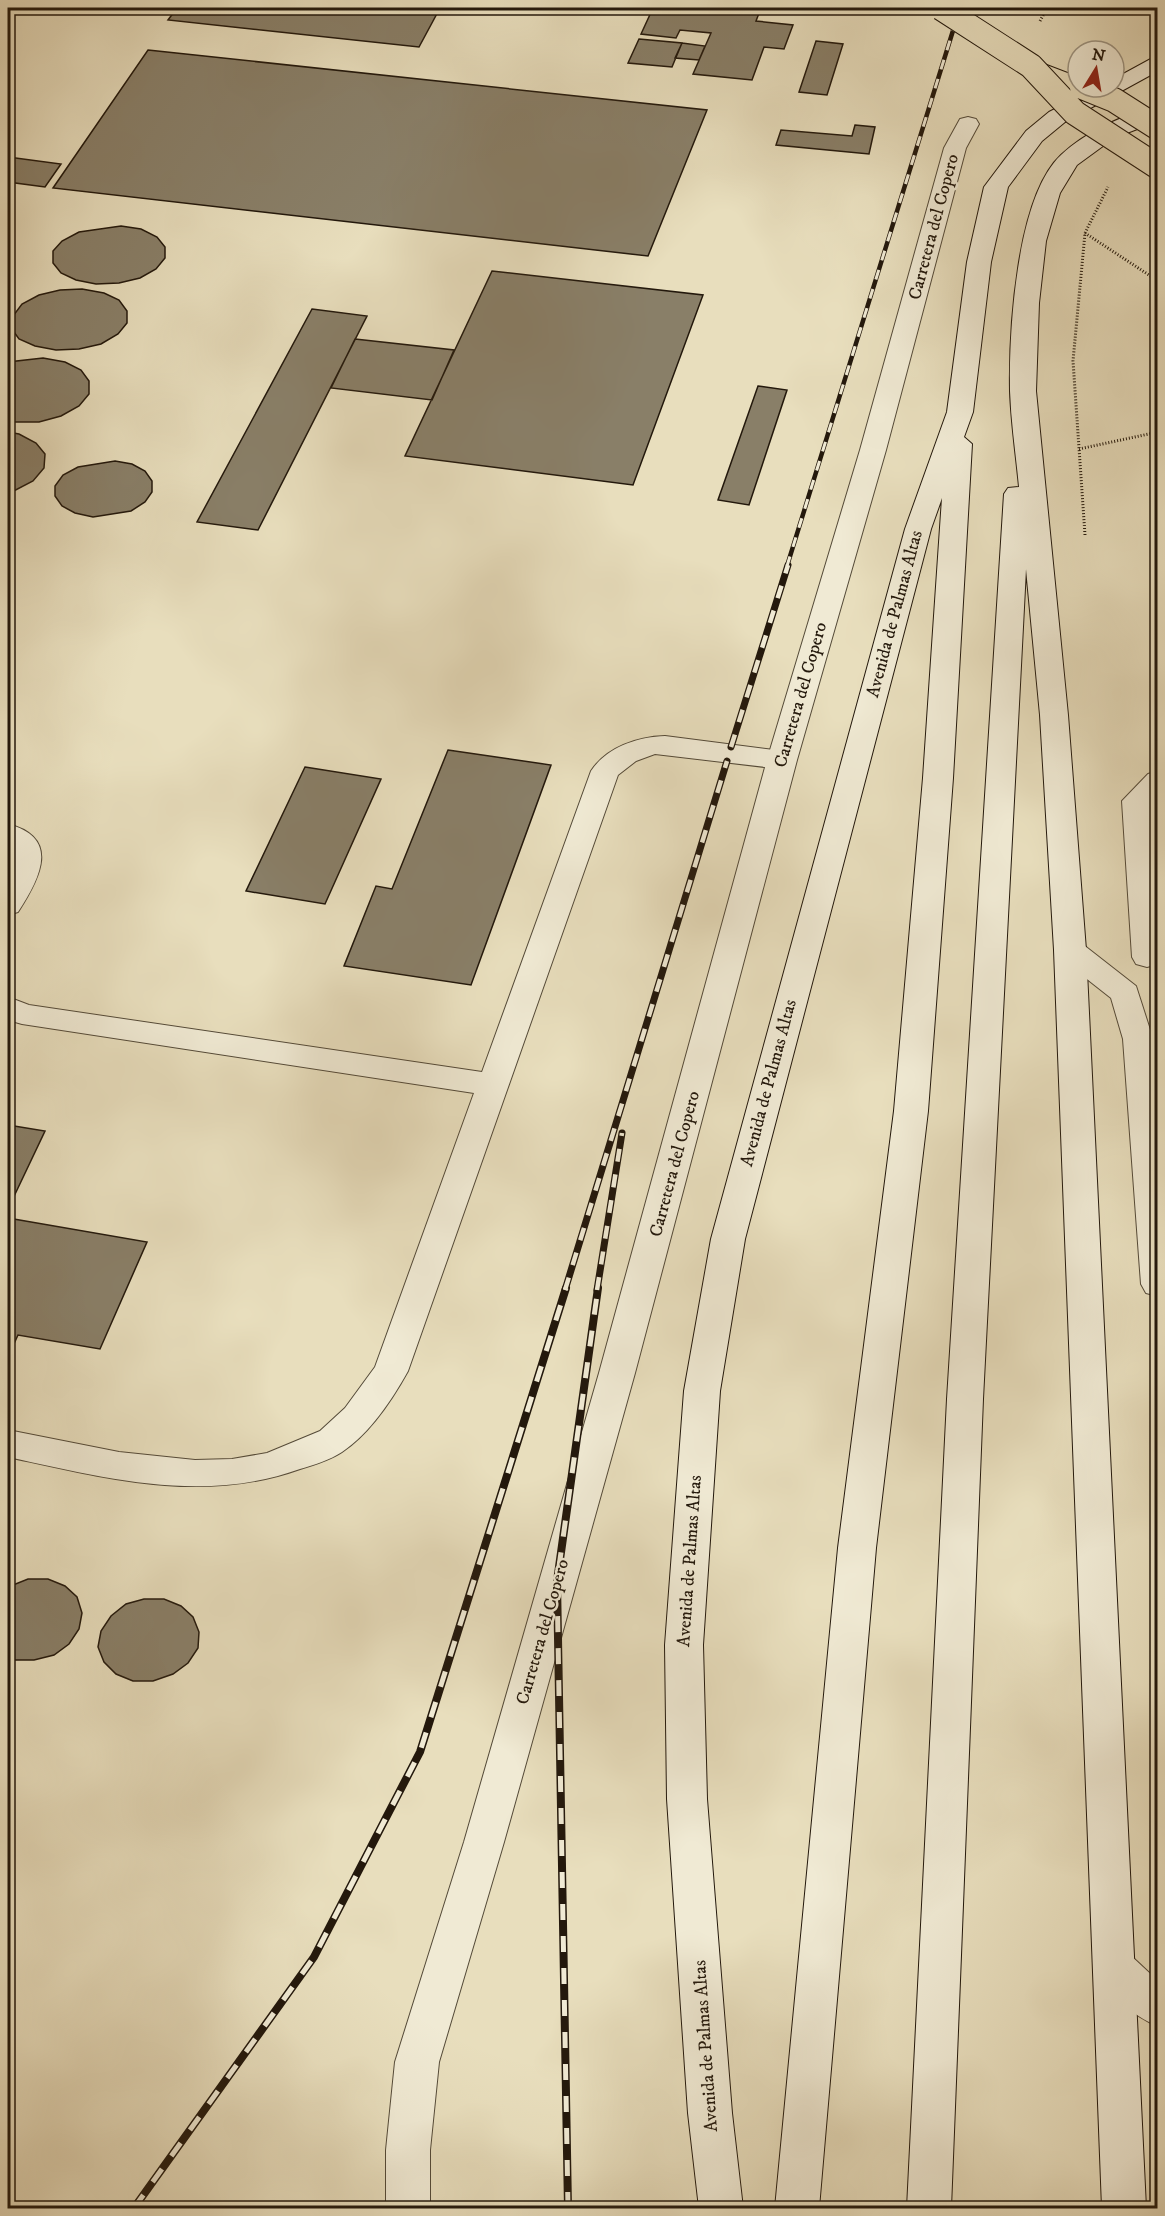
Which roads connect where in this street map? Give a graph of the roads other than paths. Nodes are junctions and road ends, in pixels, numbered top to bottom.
1 (941, 8) edge
2 (1158, 61) edge
3 (1031, 66) junction
4 (1066, 80) edge
5 (1112, 99) edge
6 (1158, 113) edge
7 (968, 124) dead end
8 (1158, 128) edge
9 (1158, 167) edge
10 (1023, 391) junction
11 (960, 412) junction
12 (782, 760) junction
13 (1158, 780) edge
14 (8, 833) edge
15 (8, 905) edge
16 (1070, 950) junction
17 (1147, 957) dead end
18 (8, 1007) edge
19 (493, 1085) junction
20 (1150, 1099) edge
21 (1158, 1284) edge
22 (8, 1444) edge
23 (1114, 1966) junction
24 (1158, 2008) edge
25 (408, 2208) edge
26 (721, 2208) edge
27 (797, 2208) edge
28 (929, 2208) edge
29 (1124, 2208) edge

1 - 3 highway, bridge
2 - 11 street, Avenida de Palmas Altas
3 - 4 highway
3 - 9 highway, bridge
5 - 8 highway, bridge
6 - 10 street
7 - 12 street, Carretera del Copero
10 - 16 street
10 - 28 street
11 - 26 street, Avenida de Palmas Altas
11 - 27 street
12 - 19 lane
12 - 25 street, Carretera del Copero
13 - 17 lane
14 - 15 lane
16 - 20 lane
16 - 23 street
18 - 19 lane
19 - 22 lane
20 - 21 lane
23 - 24 lane
23 - 29 street

